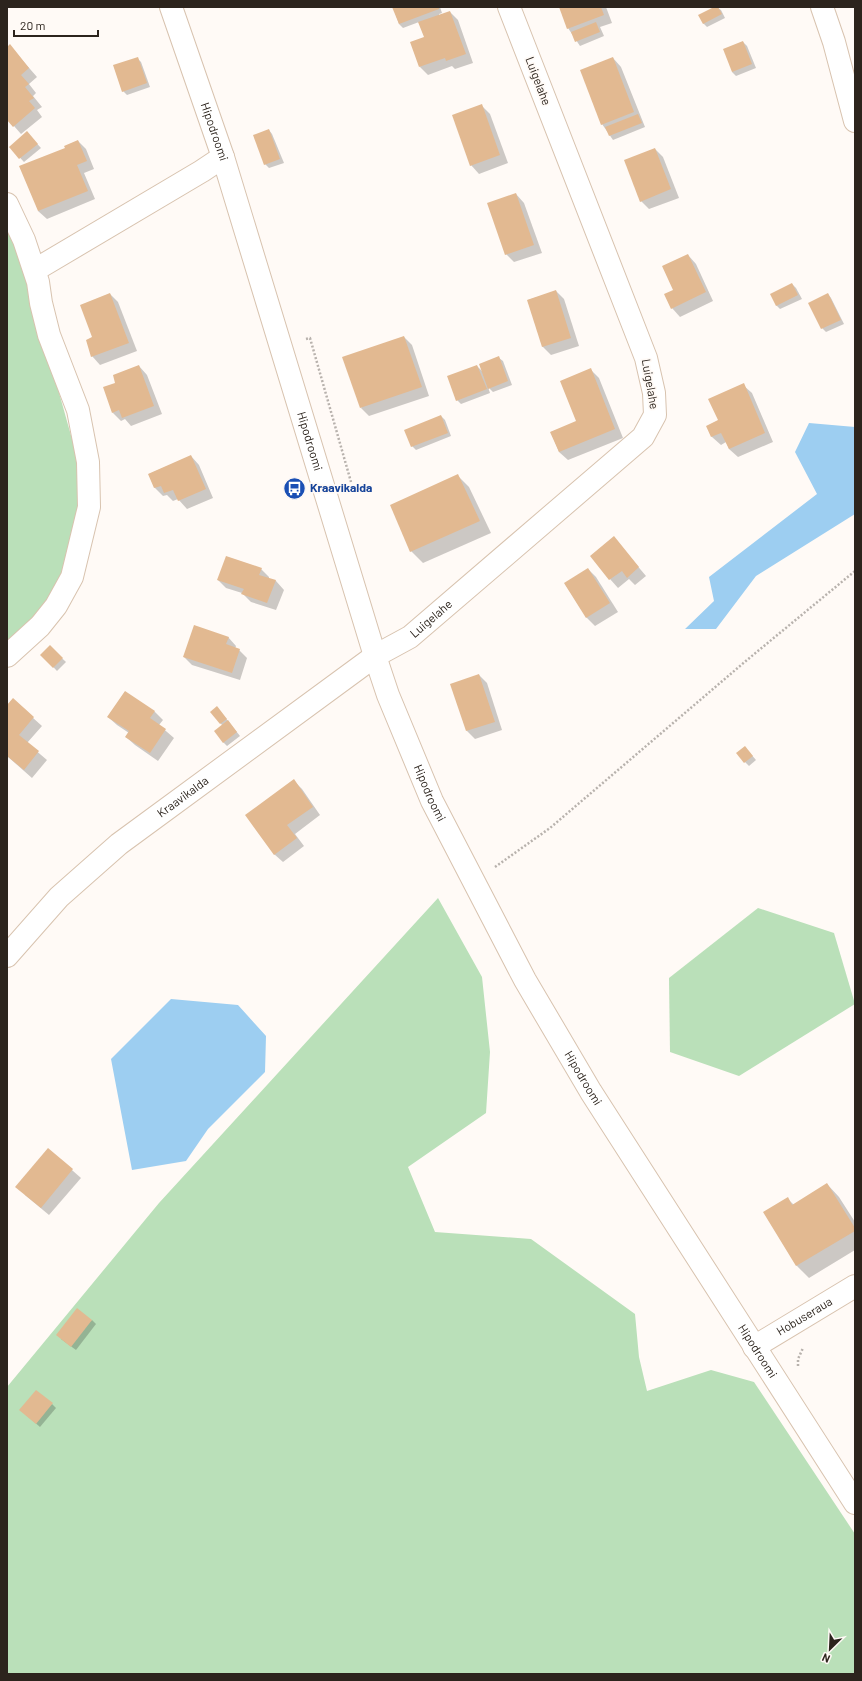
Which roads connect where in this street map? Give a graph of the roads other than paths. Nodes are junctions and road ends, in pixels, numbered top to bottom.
1 (171, 7) edge
2 (509, 7) edge
3 (822, 7) edge
4 (855, 121) edge
5 (223, 157) junction
6 (7, 204) edge
7 (35, 270) junction
8 (7, 656) edge
9 (375, 656) junction
10 (7, 956) edge
11 (855, 1286) edge
12 (754, 1347) junction
13 (855, 1503) edge

1 - 5 street, Hipodroomi
2 - 9 street, Luigelahe
3 - 4 street
5 - 7 street
5 - 9 street, Hipodroomi
6 - 7 street
7 - 8 street
9 - 10 street, Kraavikalda
9 - 12 street, Hipodroomi
11 - 12 street, Hobuseraua
12 - 13 street, Hipodroomi

